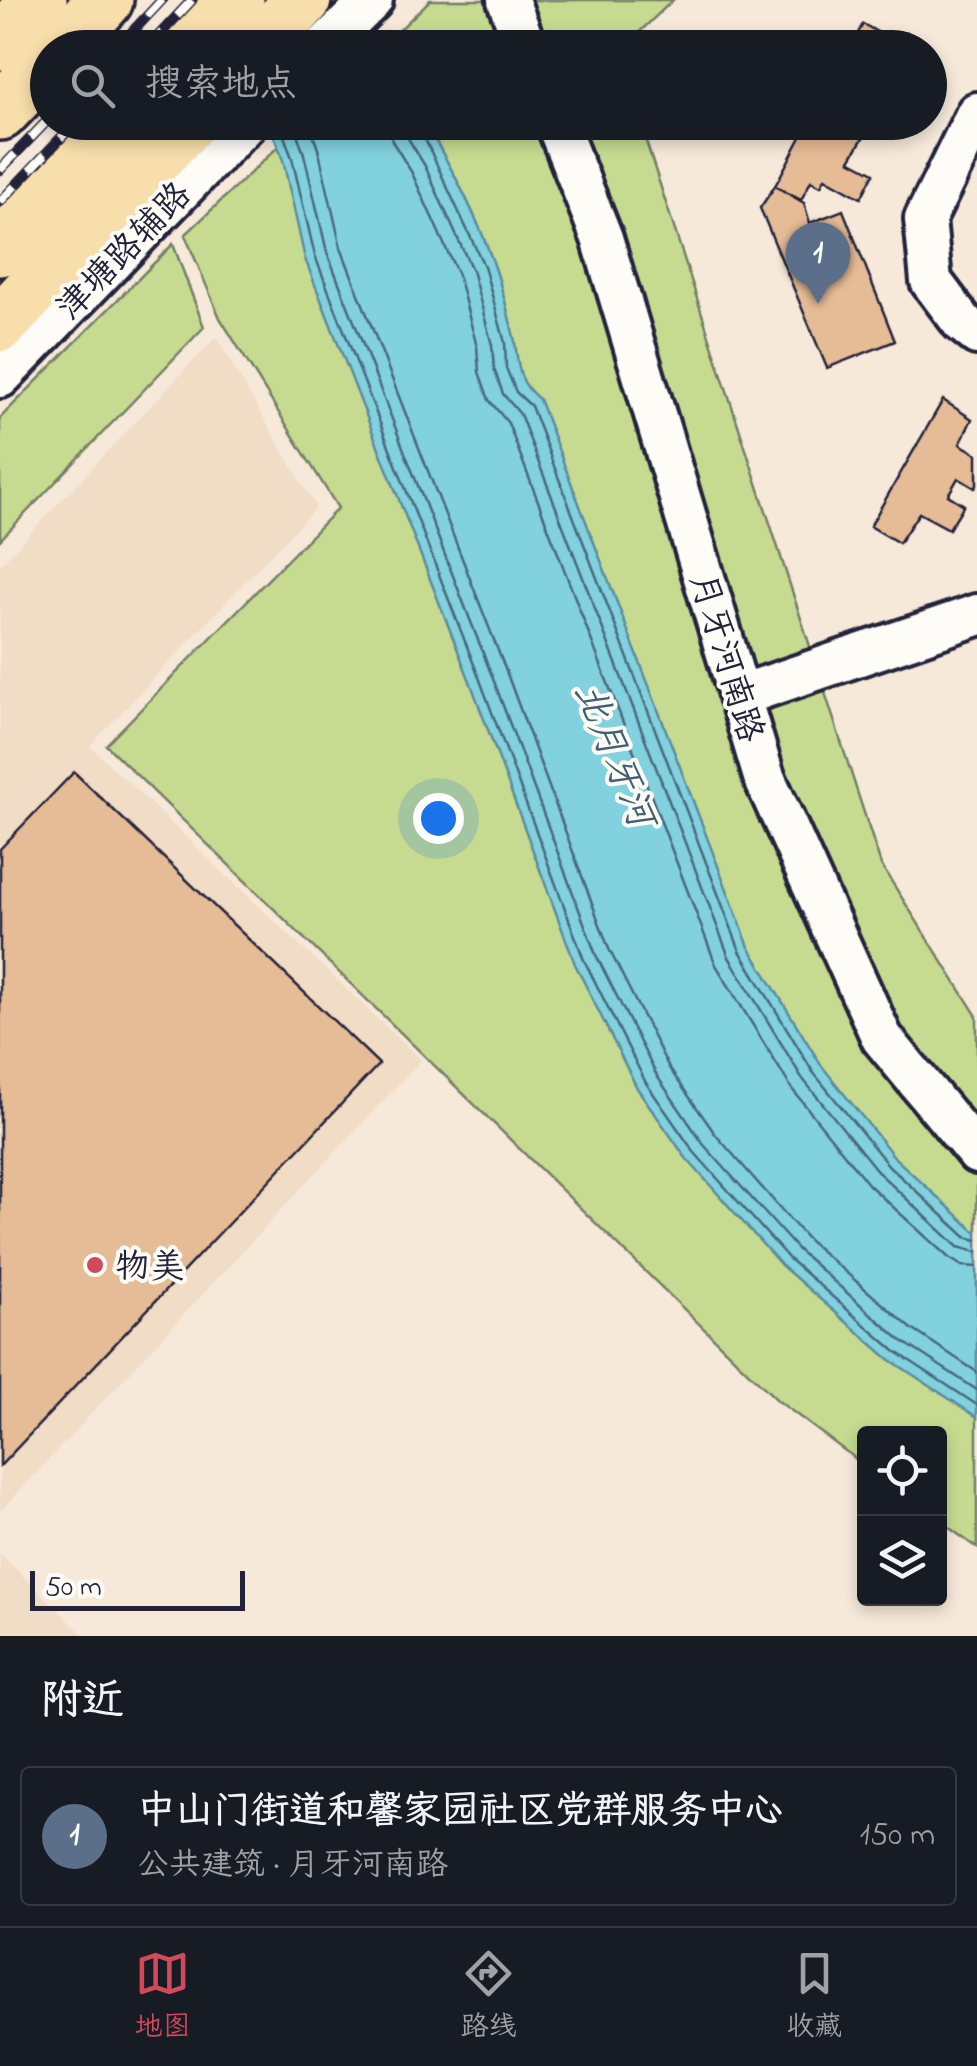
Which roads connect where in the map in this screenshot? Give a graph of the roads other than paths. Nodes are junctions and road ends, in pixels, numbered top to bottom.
1 (39, 0) edge
2 (106, 0) edge
3 (236, 0) edge
4 (303, 0) edge
5 (372, 0) edge
6 (508, 0) edge
7 (78, 30) edge
8 (207, 30) edge
9 (275, 30) edge
10 (341, 30) edge
11 (519, 30) edge
12 (0, 42) edge
13 (30, 81) edge
14 (0, 112) edge
15 (977, 113) edge
16 (101, 140) edge
17 (171, 140) edge
18 (230, 140) edge
19 (563, 140) edge
20 (0, 248) edge
21 (0, 324) edge
22 (977, 334) edge
23 (0, 378) edge
24 (977, 614) edge
25 (739, 696) junction
26 (977, 1153) edge

1 - 12 highway
2 - 7 highway
3 - 8 highway
4 - 9 highway
5 - 10 street
6 - 11 street
13 - 14 highway
15 - 22 street
16 - 20 highway
17 - 21 highway
18 - 23 street, 津塘路辅路
19 - 25 street, 月牙河南路
24 - 25 street
25 - 26 street, 月牙河南路

